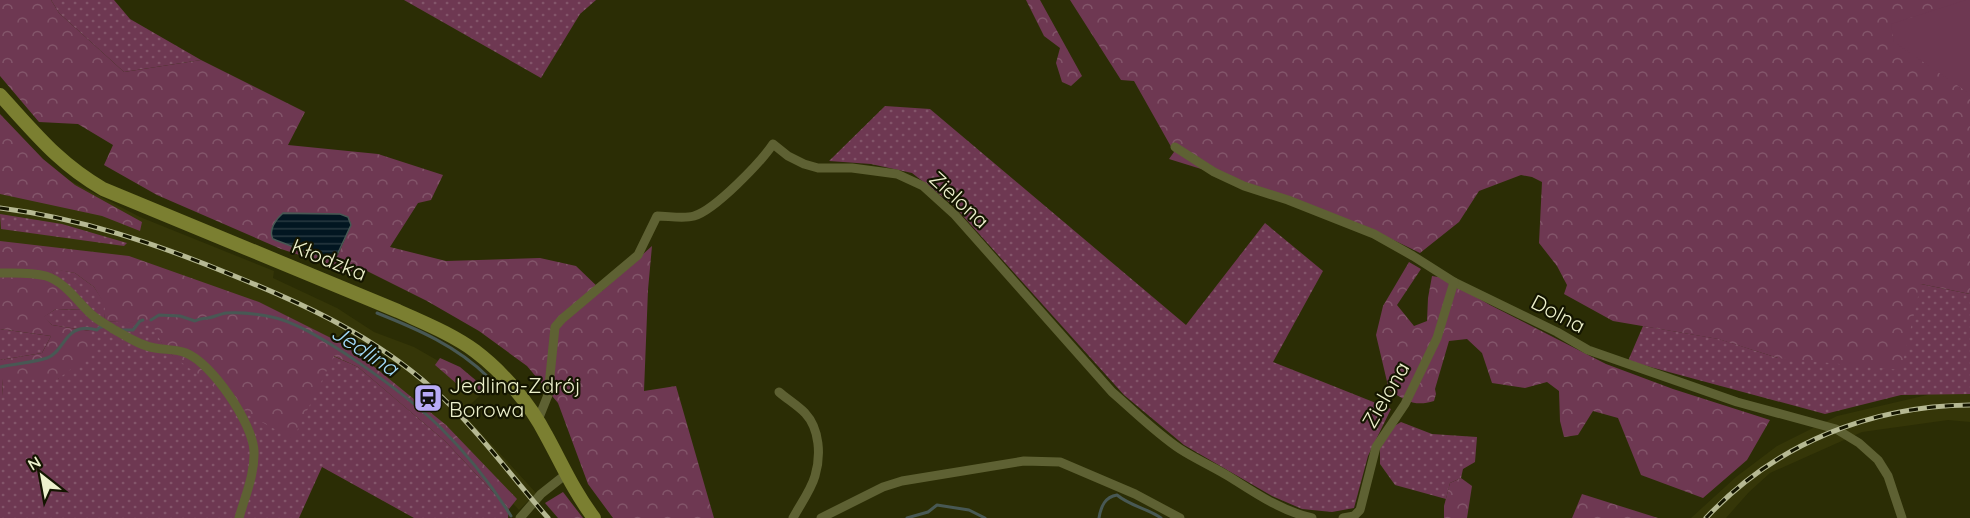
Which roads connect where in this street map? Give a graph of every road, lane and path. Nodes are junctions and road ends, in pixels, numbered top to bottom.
1 (0, 95) edge
2 (1175, 147) dead end
3 (0, 273) edge
4 (1454, 282) junction
5 (779, 392) dead end
6 (538, 420) junction
7 (566, 475) junction
8 (239, 518) edge
9 (520, 518) edge
10 (594, 518) edge
11 (793, 518) edge
12 (821, 518) edge
13 (1180, 518) edge
14 (1312, 518) edge
15 (1343, 518) edge
16 (1902, 518) edge

1 - 6 main road, Kłodzka
2 - 4 street, Dolna
3 - 8 street
4 - 15 street, Zielona
4 - 16 street, Dolna
5 - 11 street
6 - 7 main road, Kłodzka
6 - 14 street, Zielona
7 - 9 street
7 - 10 main road, Kłodzka
12 - 13 street

